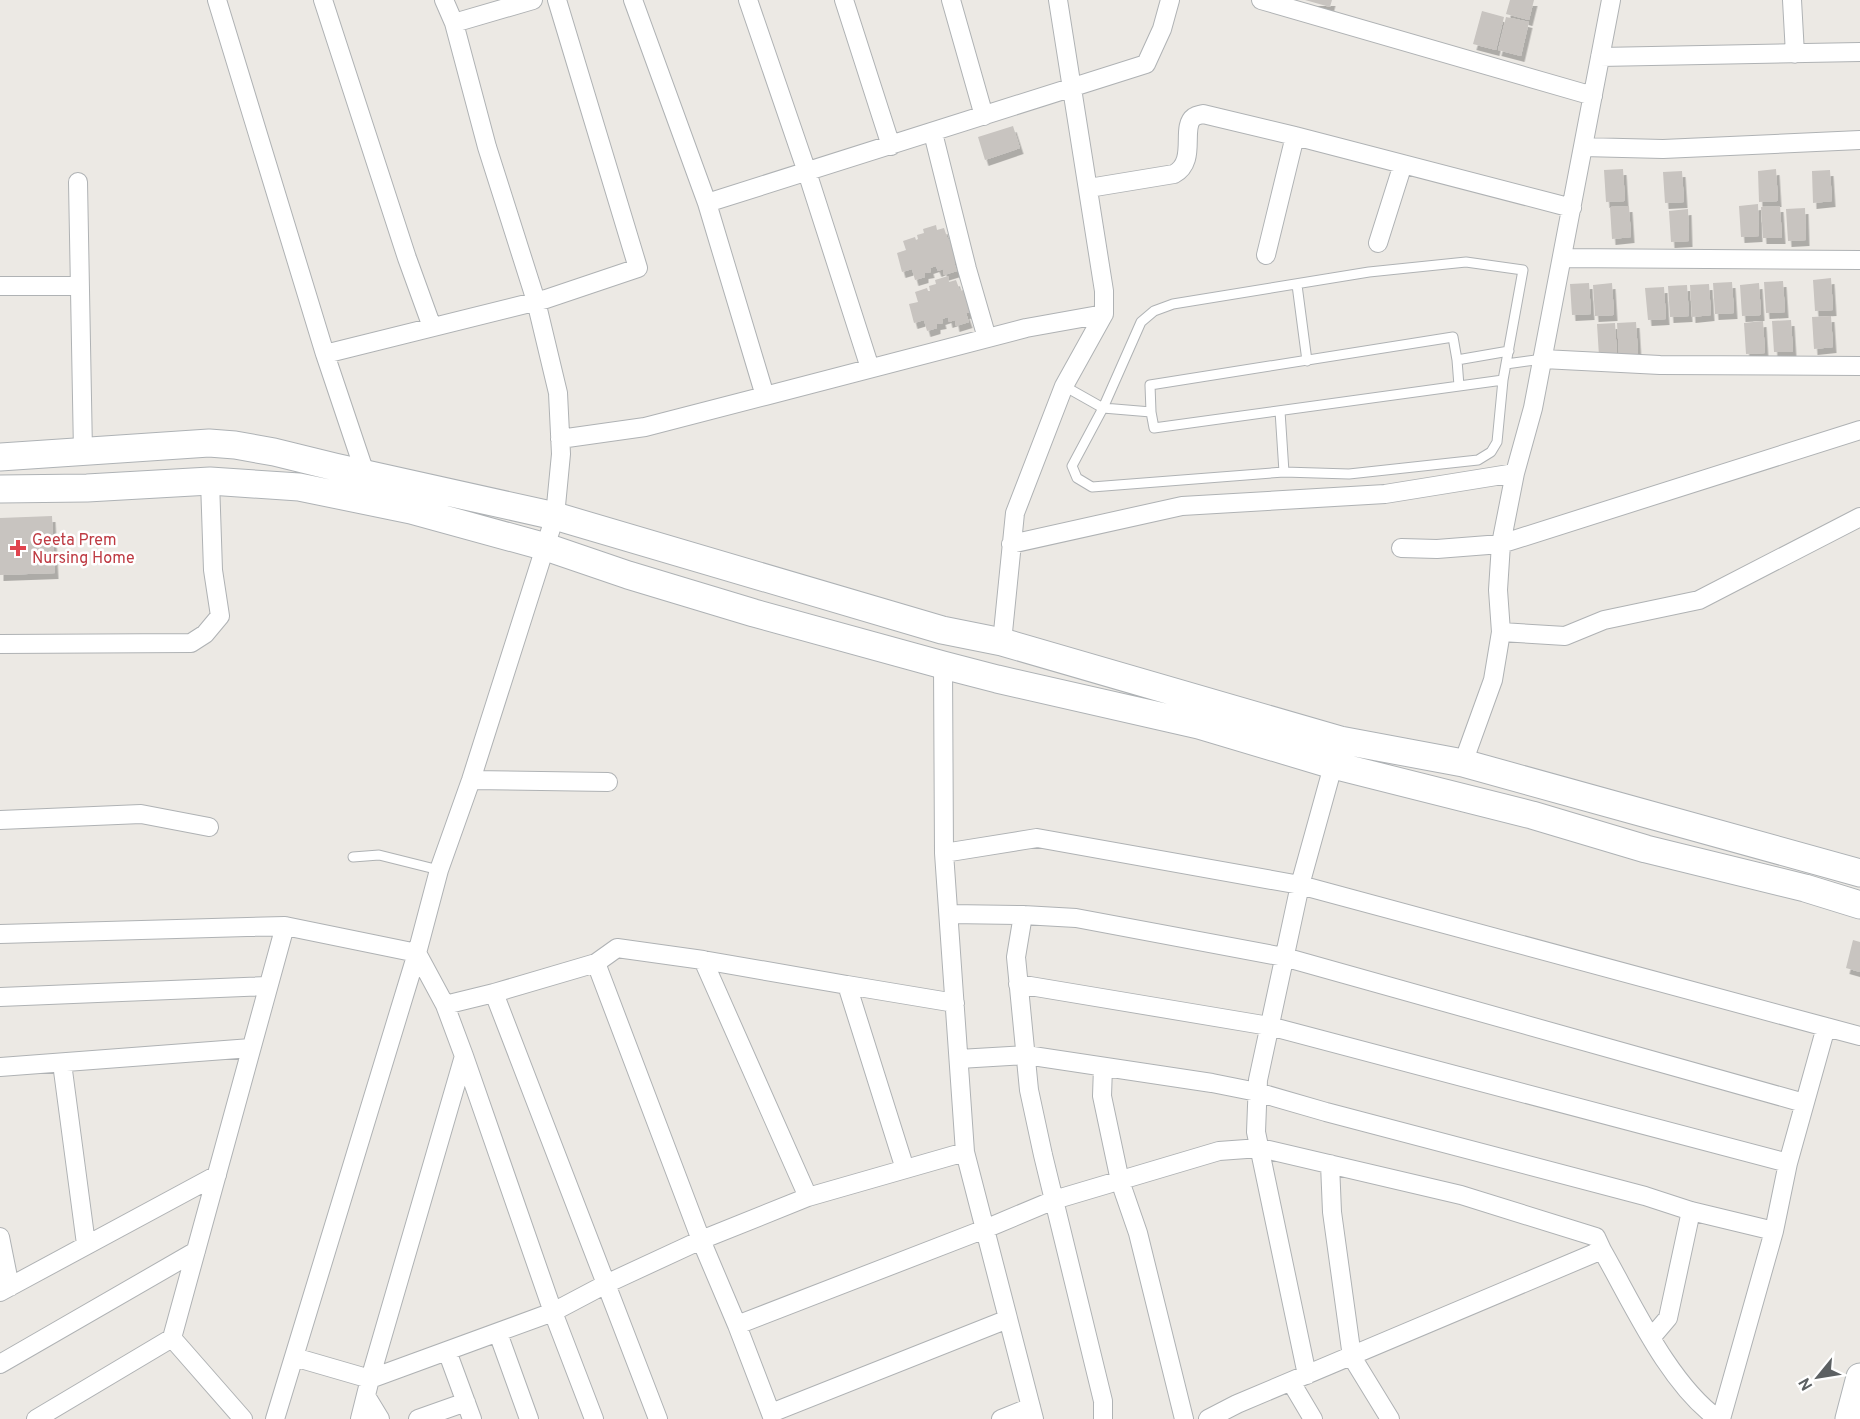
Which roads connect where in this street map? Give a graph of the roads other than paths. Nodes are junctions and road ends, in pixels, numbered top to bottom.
1 (219, 0) edge
2 (323, 0) edge
3 (444, 0) edge
4 (533, 0) edge
5 (557, 0) edge
6 (633, 0) edge
7 (748, 0) edge
8 (844, 0) edge
9 (951, 0) edge
10 (1058, 0) edge
11 (1170, 0) edge
12 (1261, 0) edge
13 (1611, 0) edge
14 (1792, 0) edge
15 (514, 3) edge
16 (454, 23) junction
17 (1860, 52) edge
18 (1795, 54) junction
19 (1600, 57) junction
20 (1073, 88) junction
21 (1593, 96) junction
22 (984, 116) junction
23 (933, 133) junction
24 (1295, 136) junction
25 (1860, 140) edge
26 (891, 146) junction
27 (1583, 147) junction
28 (1403, 164) junction
29 (807, 172) junction
30 (78, 182) dead end
31 (1089, 188) junction
32 (707, 203) junction
33 (1572, 208) junction
34 (1378, 243) dead end
35 (1266, 255) dead end
36 (1562, 258) junction
37 (1860, 260) edge
38 (1297, 285) junction
39 (0, 286) edge
40 (80, 286) junction
41 (536, 301) junction
42 (1104, 314) junction
43 (432, 327) junction
44 (987, 338) junction
45 (1509, 351) junction
46 (325, 354) junction
47 (1543, 359) junction
48 (1457, 360) junction
49 (1307, 361) junction
50 (1506, 364) junction
51 (1860, 366) edge
52 (870, 368) junction
53 (1503, 380) junction
54 (1064, 386) junction
55 (1460, 386) junction
56 (765, 396) junction
57 (1102, 408) junction
58 (1280, 411) junction
59 (1151, 412) junction
60 (1860, 430) edge
61 (561, 439) junction
62 (83, 452) junction
63 (0, 457) edge
64 (1284, 471) junction
65 (365, 473) junction
66 (1515, 473) junction
67 (210, 481) junction
68 (0, 489) edge
69 (555, 516) junction
70 (1860, 517) edge
71 (1011, 544) junction
72 (1501, 544) junction
73 (546, 547) junction
74 (1401, 548) dead end
75 (1501, 632) junction
76 (1002, 642) junction
77 (0, 644) edge
78 (943, 665) junction
79 (1336, 753) junction
80 (1462, 763) junction
81 (471, 780) junction
82 (608, 782) dead end
83 (0, 820) edge
84 (209, 826) dead end
85 (944, 853) junction
86 (353, 857) dead end
87 (439, 870) junction
88 (1860, 873) edge
89 (1300, 885) junction
90 (1860, 905) edge
91 (950, 914) junction
92 (1023, 915) junction
93 (285, 926) junction
94 (0, 934) edge
95 (417, 952) junction
96 (1284, 957) junction
97 (704, 960) junction
98 (596, 963) junction
99 (1018, 984) junction
100 (847, 985) junction
101 (268, 986) junction
102 (494, 993) junction
103 (0, 997) edge
104 (955, 1003) junction
105 (445, 1005) junction
106 (1269, 1026) junction
107 (1826, 1027) junction
108 (1860, 1036) edge
109 (251, 1048) junction
110 (1026, 1055) junction
111 (464, 1056) junction
112 (959, 1059) junction
113 (62, 1063) junction
114 (0, 1067) edge
115 (1102, 1067) junction
116 (1257, 1092) junction
117 (1804, 1103) junction
118 (1260, 1148) junction
119 (965, 1152) junction
120 (1788, 1163) junction
121 (1330, 1164) junction
122 (906, 1169) junction
123 (217, 1175) junction
124 (1120, 1181) junction
125 (808, 1197) junction
126 (1054, 1200) junction
127 (1691, 1211) junction
128 (985, 1229) junction
129 (1774, 1231) junction
130 (0, 1237) edge
131 (701, 1240) junction
132 (86, 1244) junction
133 (196, 1251) junction
134 (1602, 1251) junction
135 (606, 1284) junction
136 (5, 1290) edge
137 (554, 1312) junction
138 (1008, 1319) junction
139 (738, 1326) junction
140 (498, 1334) junction
141 (172, 1338) junction
142 (1651, 1338) junction
143 (447, 1351) junction
144 (294, 1357) junction
145 (1352, 1357) junction
146 (0, 1364) edge
147 (1860, 1377) edge
148 (1299, 1378) junction
149 (368, 1387) junction
150 (469, 1410) edge
151 (1032, 1413) edge
152 (772, 1416) edge
153 (1218, 1417) edge
154 (36, 1419) edge
155 (243, 1419) edge
156 (275, 1419) edge
157 (360, 1419) edge
158 (380, 1419) edge
159 (418, 1419) edge
160 (529, 1419) edge
161 (594, 1419) edge
162 (658, 1419) edge
163 (1000, 1419) edge
164 (1103, 1419) edge
165 (1184, 1419) edge
166 (1313, 1419) edge
167 (1390, 1419) edge
168 (1719, 1419) edge
169 (1850, 1419) edge

1 - 46 street
2 - 43 street
3 - 16 street
4 - 15 street
5 - 41 street
6 - 32 street
7 - 29 street
8 - 26 street
9 - 22 street
10 - 20 street
11 - 20 street
12 - 21 street
13 - 19 street
14 - 18 street
15 - 16 street
16 - 41 street
17 - 18 street
18 - 19 street
19 - 21 street
20 - 22 street
20 - 31 street
21 - 27 street
22 - 23 street
23 - 26 street
23 - 44 street
24 - 28 street
24 - 31 street
24 - 35 street
25 - 27 street
26 - 29 street
27 - 33 street
28 - 33 street
28 - 34 street
29 - 32 street
29 - 52 street
30 - 40 street
31 - 42 street
32 - 56 street
33 - 36 street
36 - 37 street
36 - 47 street
38 - 45 lane
38 - 49 lane
38 - 57 lane
39 - 40 street
40 - 62 street
41 - 43 street
41 - 61 street
42 - 44 street
42 - 54 street
43 - 46 street
44 - 52 street
45 - 48 lane
45 - 50 lane
46 - 65 street
47 - 50 lane
47 - 51 street
47 - 66 street
48 - 49 lane
48 - 55 lane
49 - 59 lane
50 - 53 lane
52 - 56 street
53 - 55 lane
53 - 64 lane
54 - 57 lane
54 - 71 street
55 - 58 lane
56 - 61 street
57 - 59 lane
57 - 64 lane
58 - 59 lane
58 - 64 lane
60 - 72 street
61 - 69 street
62 - 63 street
62 - 65 street
65 - 69 street
66 - 71 street
66 - 72 street
67 - 68 street
67 - 73 street
67 - 77 street
69 - 73 street
69 - 76 street
70 - 75 street
71 - 76 street
72 - 74 street
72 - 75 street
73 - 78 street
73 - 81 street
75 - 80 street
76 - 79 street
78 - 79 street
78 - 85 street
79 - 80 street
79 - 89 street
79 - 90 street
80 - 88 street
81 - 82 street
81 - 87 street
83 - 84 street
85 - 89 street
85 - 91 street
86 - 87 lane
87 - 95 street
89 - 96 street
89 - 107 street
91 - 92 street
91 - 104 street
92 - 96 street
92 - 99 street
93 - 94 street
93 - 95 street
93 - 101 street
95 - 105 street
95 - 144 street
96 - 106 street
96 - 117 street
97 - 98 street
97 - 100 street
97 - 125 street
98 - 102 street
98 - 131 street
99 - 106 street
99 - 110 street
100 - 104 street
100 - 122 street
101 - 103 street
101 - 109 street
102 - 105 street
102 - 135 street
104 - 112 street
105 - 111 street
106 - 116 street
106 - 120 street
107 - 108 street
107 - 117 street
109 - 113 street
109 - 123 street
110 - 112 street
110 - 115 street
110 - 126 street
111 - 137 street
111 - 149 street
112 - 119 street
113 - 114 street
113 - 132 street
115 - 116 street
115 - 124 street
116 - 118 street
116 - 127 street
117 - 120 street
118 - 121 street
118 - 124 street
118 - 148 street
119 - 122 street
119 - 128 street
120 - 129 street
121 - 134 street
121 - 145 street
122 - 125 street
123 - 132 street
123 - 133 street
124 - 126 street
124 - 165 street
125 - 131 street
126 - 128 street
126 - 164 street
127 - 129 street
127 - 142 street
128 - 138 street
128 - 139 street
129 - 168 street
130 - 136 street
131 - 135 street
131 - 139 street
132 - 136 street
133 - 141 street
133 - 146 street
134 - 142 street
134 - 145 street
135 - 137 street
135 - 162 street
137 - 140 street
137 - 161 street
138 - 151 street
138 - 152 street
139 - 152 street
140 - 143 street
140 - 160 street
141 - 154 street
141 - 155 street
142 - 168 street
143 - 149 street
143 - 150 street
144 - 149 street
144 - 156 street
145 - 148 street
145 - 167 street
147 - 169 street
148 - 153 street
148 - 166 street
149 - 157 street
149 - 158 street
150 - 159 street
151 - 163 street

